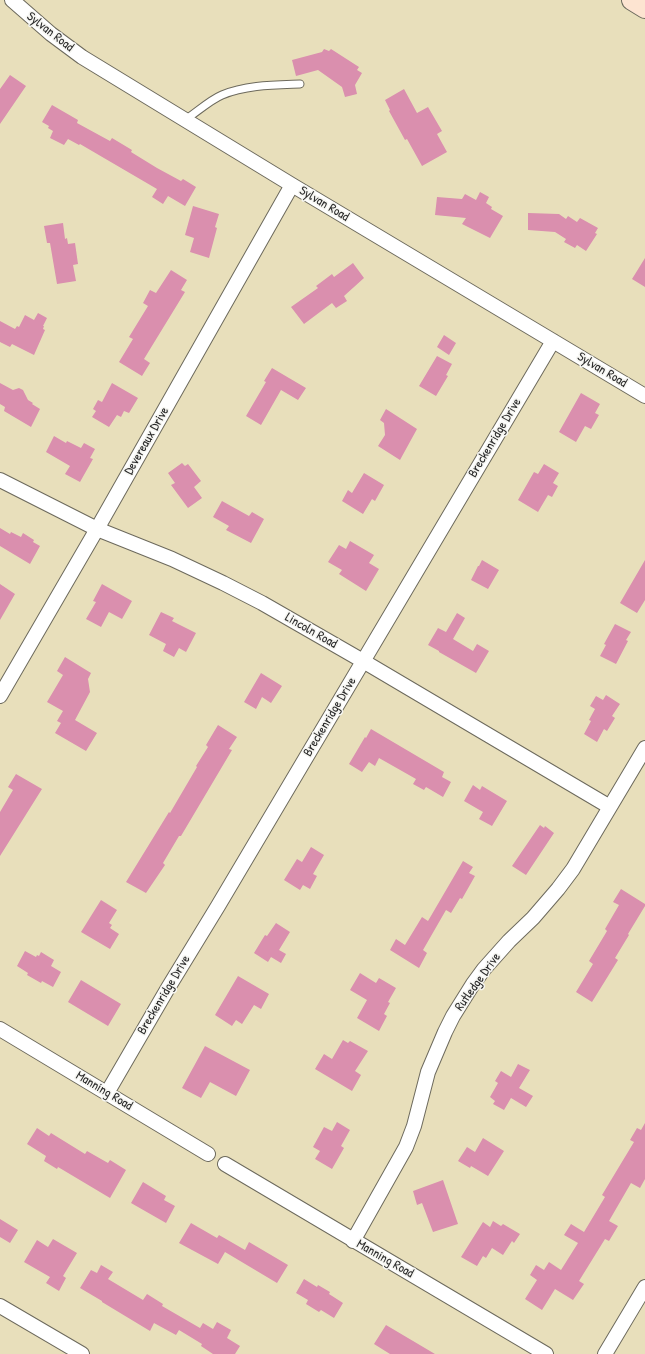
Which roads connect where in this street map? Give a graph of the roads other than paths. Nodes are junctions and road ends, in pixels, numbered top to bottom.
1 (12, 0) edge
2 (632, 0) edge
3 (645, 8) edge
4 (300, 84) dead end
5 (186, 120) junction
6 (292, 185) junction
7 (553, 341) junction
8 (645, 396) edge
9 (0, 480) edge
10 (97, 528) junction
11 (363, 661) junction
12 (0, 696) edge
13 (645, 748) edge
14 (610, 807) junction
15 (0, 1029) edge
16 (107, 1093) junction
17 (208, 1154) dead end
18 (225, 1164) dead end
19 (353, 1241) junction
20 (645, 1287) edge
21 (0, 1306) edge
22 (82, 1354) edge
23 (546, 1354) edge
24 (605, 1354) edge

1 - 5 street, Sylvan Road
2 - 3 main road
4 - 5 lane
5 - 6 street, Sylvan Road
6 - 7 street, Sylvan Road
6 - 10 street, Devereaux Drive
7 - 8 street, Sylvan Road
7 - 11 street, Breckenridge Drive
9 - 10 street, Lincoln Road
10 - 11 street, Lincoln Road
10 - 12 street, Devereaux Drive
11 - 14 street, Lincoln Road
11 - 16 street, Breckenridge Drive
13 - 14 street, Rutledge Drive
14 - 19 street, Rutledge Drive
15 - 16 street, Manning Road
16 - 17 street, Manning Road
18 - 19 street, Manning Road
19 - 23 street, Manning Road
20 - 24 street
21 - 22 street

